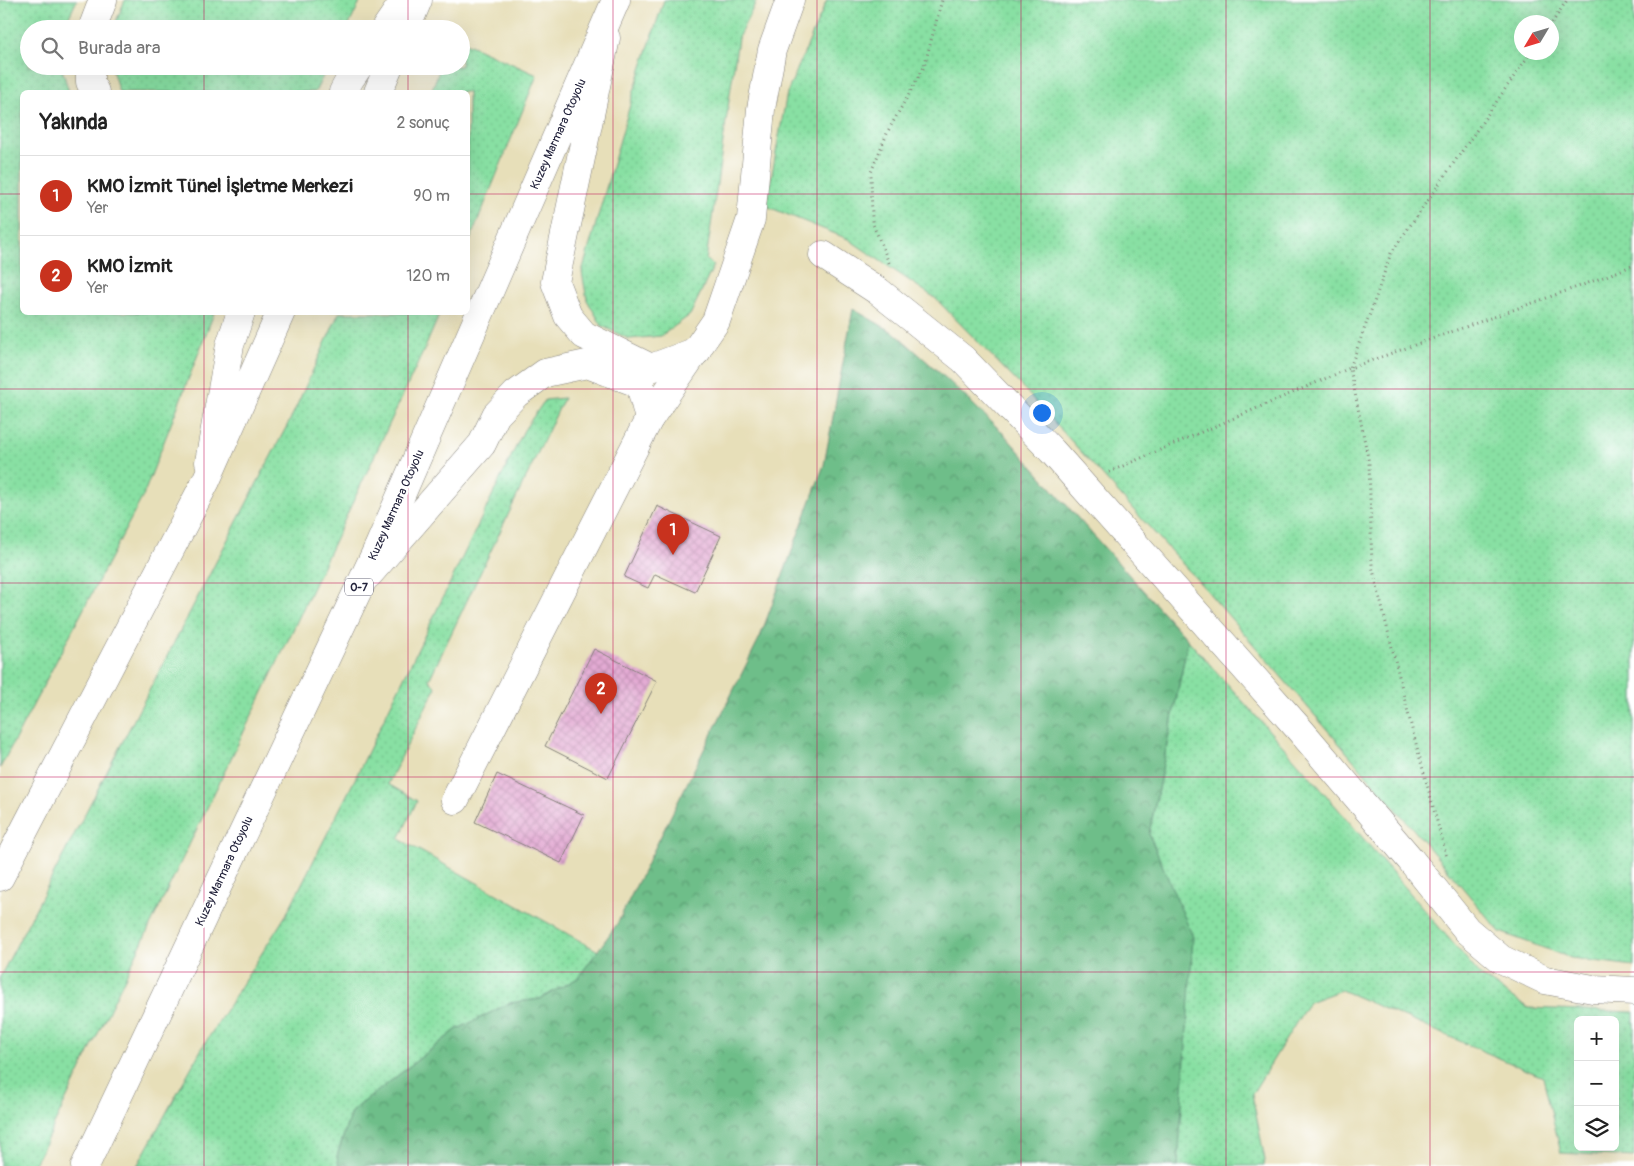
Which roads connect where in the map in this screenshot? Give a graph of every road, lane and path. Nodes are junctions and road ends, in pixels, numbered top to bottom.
1 (103, 0) edge
2 (405, 0) edge
3 (418, 0) edge
4 (790, 0) edge
5 (942, 0) edge
6 (1567, 0) edge
7 (614, 5) edge
8 (1557, 15) edge
9 (95, 20) edge
10 (391, 20) edge
11 (410, 20) edge
12 (1525, 60) edge
13 (90, 75) edge
14 (353, 75) edge
15 (386, 75) edge
16 (94, 90) edge
17 (344, 90) edge
18 (379, 90) edge
19 (823, 255) dead end
20 (1634, 264) edge
21 (891, 268) dead end
22 (240, 315) edge
23 (280, 315) edge
24 (1350, 368) junction
25 (657, 382) junction
26 (206, 481) junction
27 (1081, 484) junction
28 (360, 585) junction
29 (455, 800) dead end
30 (1448, 863) dead end
31 (0, 877) edge
32 (1634, 992) edge
33 (85, 1166) edge

1 - 9 main road
2 - 10 main road
3 - 11 main road
4 - 25 main road
5 - 21 path
6 - 8 path
7 - 25 main road
7 - 28 main road, Kuzey Marmara Otoyolu / O-7
12 - 24 path
13 - 16 main road
14 - 17 main road
15 - 18 main road
19 - 27 main road
20 - 24 path
22 - 26 main road
23 - 26 main road
24 - 27 path
24 - 30 path
25 - 28 main road
25 - 29 main road
26 - 31 main road
27 - 32 main road
28 - 33 main road, Kuzey Marmara Otoyolu / O-7

